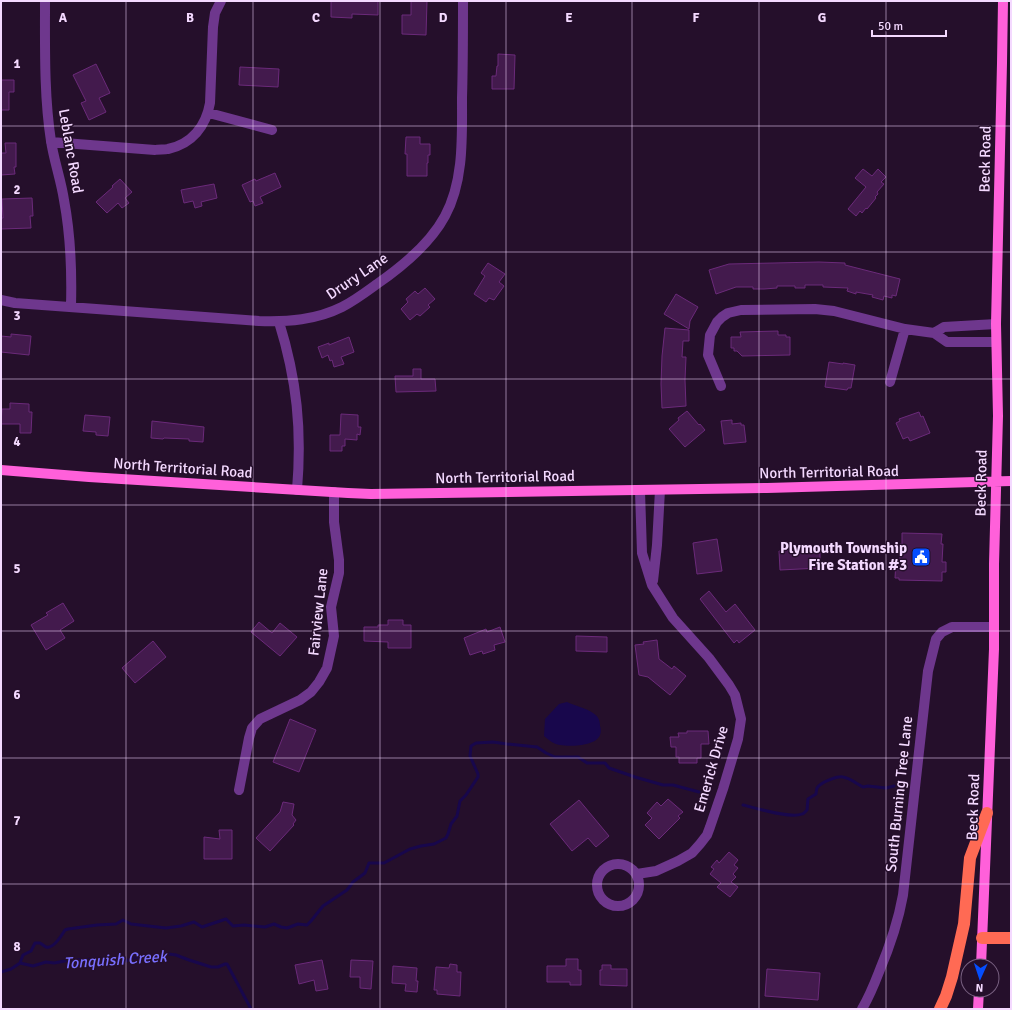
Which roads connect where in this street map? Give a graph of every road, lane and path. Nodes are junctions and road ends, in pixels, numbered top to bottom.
1 (45, 1) edge
2 (221, 1) edge
3 (463, 1) edge
4 (1003, 1) edge
5 (209, 114) junction
6 (272, 130) dead end
7 (51, 142) junction
8 (1, 300) edge
9 (71, 306) junction
10 (279, 322) junction
11 (996, 324) junction
12 (905, 329) junction
13 (934, 333) junction
14 (996, 342) junction
15 (890, 382) dead end
16 (721, 386) dead end
17 (1, 470) edge
18 (1011, 481) edge
19 (996, 482) junction
20 (297, 490) junction
21 (660, 490) junction
22 (640, 491) junction
23 (334, 492) junction
24 (652, 585) junction
25 (994, 627) junction
26 (239, 790) dead end
27 (987, 813) junction
28 (637, 874) junction
29 (982, 938) junction
30 (1011, 938) edge
31 (981, 958) edge
32 (979, 998) edge
33 (862, 1009) edge
34 (940, 1009) edge
35 (978, 1009) edge

1 - 7 street, Leblanc Road
2 - 5 street
3 - 10 street, Drury Lane
4 - 11 main road, Beck Road
5 - 6 street
5 - 7 street
7 - 9 street, Leblanc Road
8 - 9 street, Drury Lane
9 - 10 street, Drury Lane
10 - 20 street
11 - 13 street
11 - 14 main road, Beck Road
12 - 13 street
12 - 15 street
12 - 16 street
13 - 14 street
14 - 19 main road, Beck Road
17 - 20 main road, North Territorial Road
18 - 19 main road, North Territorial Road
19 - 21 main road, North Territorial Road
19 - 25 main road, Beck Road
20 - 23 main road, North Territorial Road
21 - 22 main road, North Territorial Road
21 - 24 street
22 - 23 main road, North Territorial Road
22 - 24 street, Emerick Drive
23 - 26 street, Fairview Lane
24 - 28 street, Emerick Drive
25 - 27 main road, Beck Road
25 - 33 street, South Burning Tree Lane
27 - 29 main road, Beck Road
27 - 34 highway
28 - 28 street
29 - 30 highway
29 - 31 main road, Beck Road
32 - 35 main road

